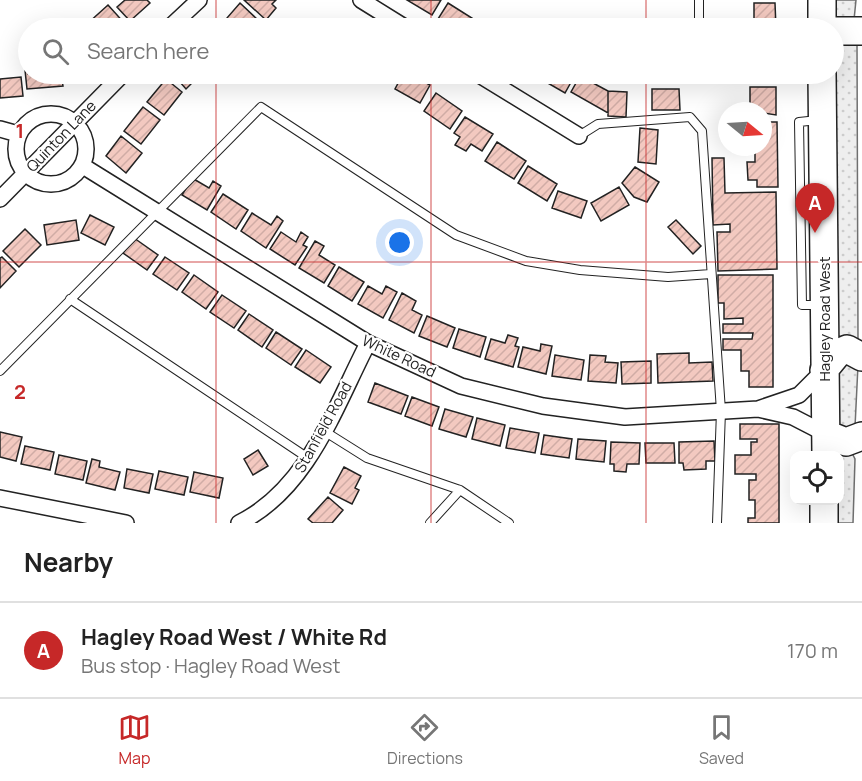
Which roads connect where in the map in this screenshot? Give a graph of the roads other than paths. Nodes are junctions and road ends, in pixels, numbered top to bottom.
1 (199, 0) edge
2 (361, 0) edge
3 (699, 0) edge
4 (822, 0) edge
5 (180, 18) edge
6 (390, 18) edge
7 (699, 18) edge
8 (822, 18) edge
9 (844, 31) edge
10 (862, 32) edge
11 (113, 84) edge
12 (494, 84) edge
13 (822, 84) edge
14 (74, 121) junction
15 (0, 129) edge
16 (18, 134) junction
17 (579, 136) joint
18 (83, 165) junction
19 (25, 173) junction
20 (0, 199) edge
21 (156, 211) junction
22 (711, 274) junction
23 (70, 299) junction
24 (368, 343) junction
25 (862, 357) edge
26 (824, 370) junction
27 (0, 371) edge
28 (758, 409) junction
29 (721, 411) junction
30 (322, 430) junction
31 (862, 436) edge
32 (826, 445) edge
33 (308, 458) junction
34 (460, 490) junction
35 (0, 498) edge
36 (824, 505) edge
37 (126, 523) edge
38 (239, 523) edge
39 (430, 523) edge
40 (509, 523) edge
41 (717, 523) edge
42 (824, 523) edge

1 - 5 street
2 - 6 street
3 - 7 lane
4 - 8 highway
9 - 10 highway
11 - 14 street, Quinton Lane
12 - 17 street
13 - 26 highway, Hagley Road West
14 - 16 street
14 - 18 street
14 - 19 street, Quinton Lane
15 - 16 street
16 - 19 street
17 - 22 lane
18 - 19 street
18 - 21 street, White Road
19 - 20 street, Quinton Lane
21 - 22 lane
21 - 23 lane
21 - 24 street, White Road
22 - 29 lane
23 - 27 lane
23 - 33 lane
24 - 29 street, White Road
24 - 30 street, Stanfield Road
25 - 26 highway
26 - 28 street, White Road
26 - 32 highway, Hagley Road West
28 - 29 street, White Road
28 - 32 street, White Road
29 - 41 lane
30 - 33 street, Stanfield Road
30 - 34 lane
31 - 32 highway
33 - 38 street, Stanfield Road
34 - 39 lane
34 - 40 lane
35 - 37 street
36 - 42 highway

